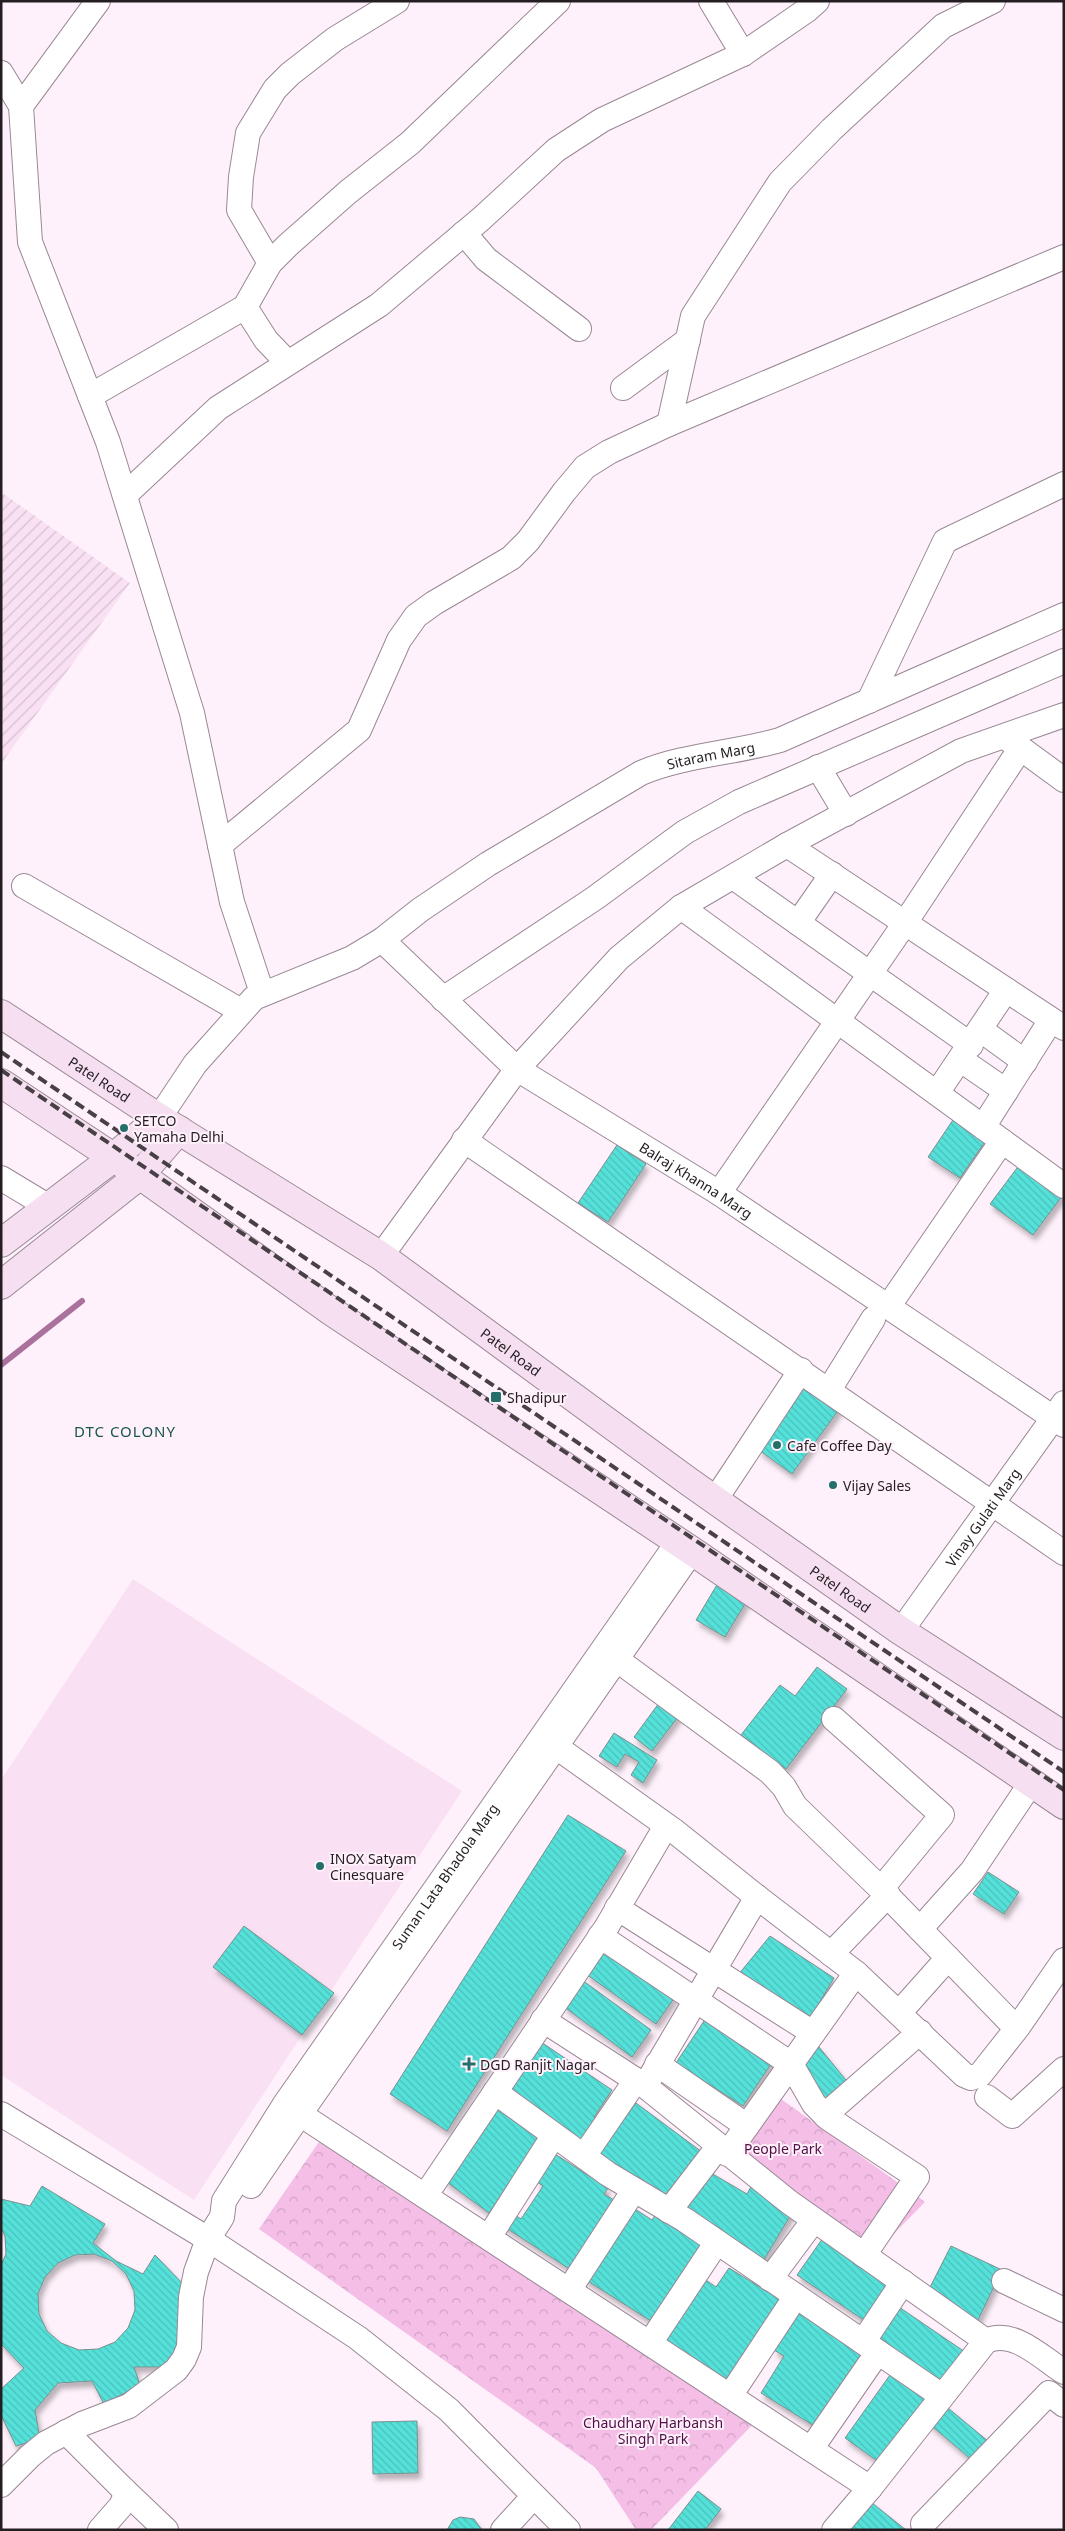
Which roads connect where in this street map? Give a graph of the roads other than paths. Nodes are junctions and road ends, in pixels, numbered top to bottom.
1 (98, 1) edge
2 (397, 1) edge
3 (558, 1) edge
4 (711, 1) edge
5 (817, 1) edge
6 (994, 1) edge
7 (743, 54) junction
8 (1, 73) edge
9 (21, 106) junction
10 (464, 233) junction
11 (1064, 257) edge
12 (270, 263) junction
13 (245, 306) junction
14 (579, 329) dead end
15 (688, 340) junction
16 (287, 362) junction
17 (623, 388) dead end
18 (90, 396) junction
19 (669, 424) junction
20 (1064, 484) edge
21 (125, 495) junction
22 (1064, 615) edge
23 (1064, 661) edge
24 (869, 701) junction
25 (1064, 715) edge
26 (1012, 743) junction
27 (818, 767) junction
28 (1064, 780) edge
29 (846, 814) junction
30 (220, 845) junction
31 (787, 845) junction
32 (832, 874) junction
33 (733, 877) junction
34 (24, 886) dead end
35 (681, 907) junction
36 (798, 923) junction
37 (905, 923) junction
38 (382, 940) junction
39 (870, 974) junction
40 (1006, 990) junction
41 (262, 993) junction
42 (443, 999) junction
43 (241, 1011) junction
44 (1, 1014) edge
45 (837, 1021) junction
46 (1058, 1024) edge
47 (971, 1045) junction
48 (1025, 1062) junction
49 (516, 1069) junction
50 (1, 1083) edge
51 (1006, 1091) junction
52 (937, 1093) junction
53 (169, 1124) junction
54 (983, 1127) junction
55 (464, 1140) junction
56 (1002, 1141) junction
57 (114, 1158) junction
58 (140, 1175) junction
59 (1, 1178) edge
60 (1064, 1186) edge
61 (719, 1193) junction
62 (48, 1207) junction
63 (1, 1243) edge
64 (381, 1256) junction
65 (1, 1285) edge
66 (881, 1313) junction
67 (801, 1370) junction
68 (828, 1390) junction
69 (1060, 1416) edge
70 (715, 1500) junction
71 (992, 1504) junction
72 (685, 1546) junction
73 (1064, 1553) edge
74 (901, 1631) junction
75 (616, 1659) junction
76 (834, 1719) dead end
77 (1064, 1736) edge
78 (555, 1746) junction
79 (1031, 1783) junction
80 (1064, 1805) edge
81 (666, 1826) junction
82 (884, 1892) junction
83 (757, 1897) junction
84 (617, 1908) junction
85 (920, 1929) junction
86 (600, 1936) junction
87 (831, 1954) junction
88 (948, 1958) junction
89 (1064, 1960) edge
90 (713, 1970) junction
91 (856, 1973) junction
92 (696, 2000) junction
93 (899, 2013) junction
94 (543, 2020) junction
95 (1016, 2028) junction
96 (920, 2032) junction
97 (813, 2034) junction
98 (658, 2064) junction
99 (792, 2064) junction
100 (1064, 2068) edge
101 (640, 2083) junction
102 (495, 2092) junction
103 (987, 2097) dead end
104 (292, 2108) junction
105 (1, 2114) edge
106 (825, 2115) junction
107 (747, 2126) junction
108 (554, 2135) junction
109 (722, 2151) junction
110 (584, 2156) junction
111 (634, 2190) junction
112 (426, 2196) junction
113 (669, 2211) junction
114 (814, 2220) junction
115 (489, 2237) junction
116 (208, 2240) junction
117 (717, 2242) junction
118 (864, 2255) junction
119 (770, 2279) junction
120 (903, 2282) junction
121 (1004, 2282) dead end
122 (569, 2290) junction
123 (796, 2296) junction
124 (1064, 2310) edge
125 (986, 2340) junction
126 (650, 2343) junction
127 (871, 2347) junction
128 (1064, 2372) edge
129 (730, 2396) junction
130 (942, 2396) junction
131 (1064, 2405) edge
132 (66, 2432) junction
133 (811, 2449) junction
134 (1, 2485) edge
135 (870, 2488) junction
136 (123, 2489) junction
137 (534, 2496) junction
138 (923, 2524) dead end
139 (100, 2530) edge
140 (166, 2530) edge
141 (503, 2530) edge
142 (568, 2530) edge
143 (834, 2530) edge

1 - 9 street
2 - 12 street
3 - 12 street
4 - 7 street
5 - 7 street
6 - 15 street
7 - 10 street
8 - 9 street
9 - 18 street
10 - 14 street
10 - 16 street
11 - 19 street
12 - 13 street
13 - 16 street
13 - 18 street
15 - 17 street
15 - 19 street
16 - 21 street
18 - 21 street
19 - 30 street
20 - 24 street
21 - 30 street
22 - 24 street, Sitaram Marg
23 - 27 street
24 - 38 street, Sitaram Marg
25 - 26 street
26 - 28 street
26 - 29 street
26 - 37 street
27 - 29 street
27 - 42 street
29 - 31 street
30 - 41 street
31 - 32 street
31 - 33 street
32 - 36 street
32 - 37 street
33 - 35 street
33 - 36 street
34 - 43 street
35 - 45 street
35 - 49 street
36 - 39 street
37 - 39 street
37 - 40 street
38 - 41 street, Sitaram Marg
38 - 42 street, Balraj Khanna Marg
39 - 45 street
39 - 47 street
40 - 46 street
40 - 47 street
41 - 43 street, Sitaram Marg
42 - 49 street, Balraj Khanna Marg
43 - 53 street, Sitaram Marg
44 - 53 main road, Patel Road
45 - 52 street
45 - 61 street
46 - 48 street
47 - 48 street
47 - 51 street
47 - 52 street
48 - 51 street
49 - 55 street
49 - 61 street, Balraj Khanna Marg
50 - 57 main road
51 - 54 street
52 - 54 street
53 - 57 main road
53 - 58 main road
53 - 64 main road, Patel Road
54 - 56 street
55 - 64 street
55 - 67 street
56 - 60 street
56 - 66 street
57 - 58 main road
57 - 62 main road
58 - 65 main road
58 - 72 main road
59 - 62 street
61 - 66 street, Balraj Khanna Marg
62 - 63 main road
64 - 70 main road, Patel Road
66 - 68 street
66 - 69 street, Balraj Khanna Marg
67 - 68 street
67 - 70 street
68 - 71 street
69 - 71 street, Vinay Gulati Marg
70 - 74 main road, Patel Road
71 - 73 street
71 - 74 street, Vinay Gulati Marg
72 - 75 street, Suman Lata Bhadola Marg
72 - 79 main road
72 - 104 street, Suman Lata Bhadola Marg
74 - 77 main road, Patel Road
75 - 78 street, Suman Lata Bhadola Marg
75 - 82 street
76 - 82 street
78 - 81 street
78 - 104 street, Suman Lata Bhadola Marg
79 - 80 main road
79 - 85 street
81 - 83 street
81 - 84 street
82 - 85 street
82 - 87 street
83 - 87 street
83 - 90 street
84 - 86 street
84 - 90 street
85 - 88 street
86 - 92 street
86 - 94 street
87 - 91 street
88 - 93 street
88 - 95 street
89 - 95 street
90 - 92 street
90 - 97 street
91 - 93 street
91 - 97 street
92 - 98 street
92 - 99 street
93 - 96 street
94 - 101 street
94 - 102 street
95 - 96 street
96 - 106 street
97 - 99 street
98 - 101 street
98 - 107 street
99 - 106 street
99 - 107 street
100 - 103 street
101 - 109 street
101 - 110 street
102 - 108 street
102 - 112 street
104 - 112 street
104 - 116 street, Suman Lata Bhadola Marg
105 - 116 street
106 - 118 street
107 - 109 street
108 - 110 street
108 - 115 street
109 - 113 street
109 - 114 street
110 - 111 street
111 - 113 street
111 - 122 street
112 - 115 street
113 - 117 street
114 - 118 street
114 - 119 street
115 - 122 street
116 - 132 street, Suman Lata Bhadola Marg
116 - 137 street
117 - 119 street
117 - 126 street
118 - 120 street
119 - 123 street
120 - 125 street
120 - 127 street
121 - 124 street
122 - 126 street
123 - 127 street
123 - 129 street
125 - 128 street
125 - 130 street
126 - 129 street
127 - 130 street
127 - 133 street
129 - 133 street
130 - 135 street
131 - 138 street
132 - 134 street, Suman Lata Bhadola Marg
132 - 136 street
133 - 135 street
135 - 143 street
136 - 139 street
136 - 140 street
137 - 141 street
137 - 142 street

